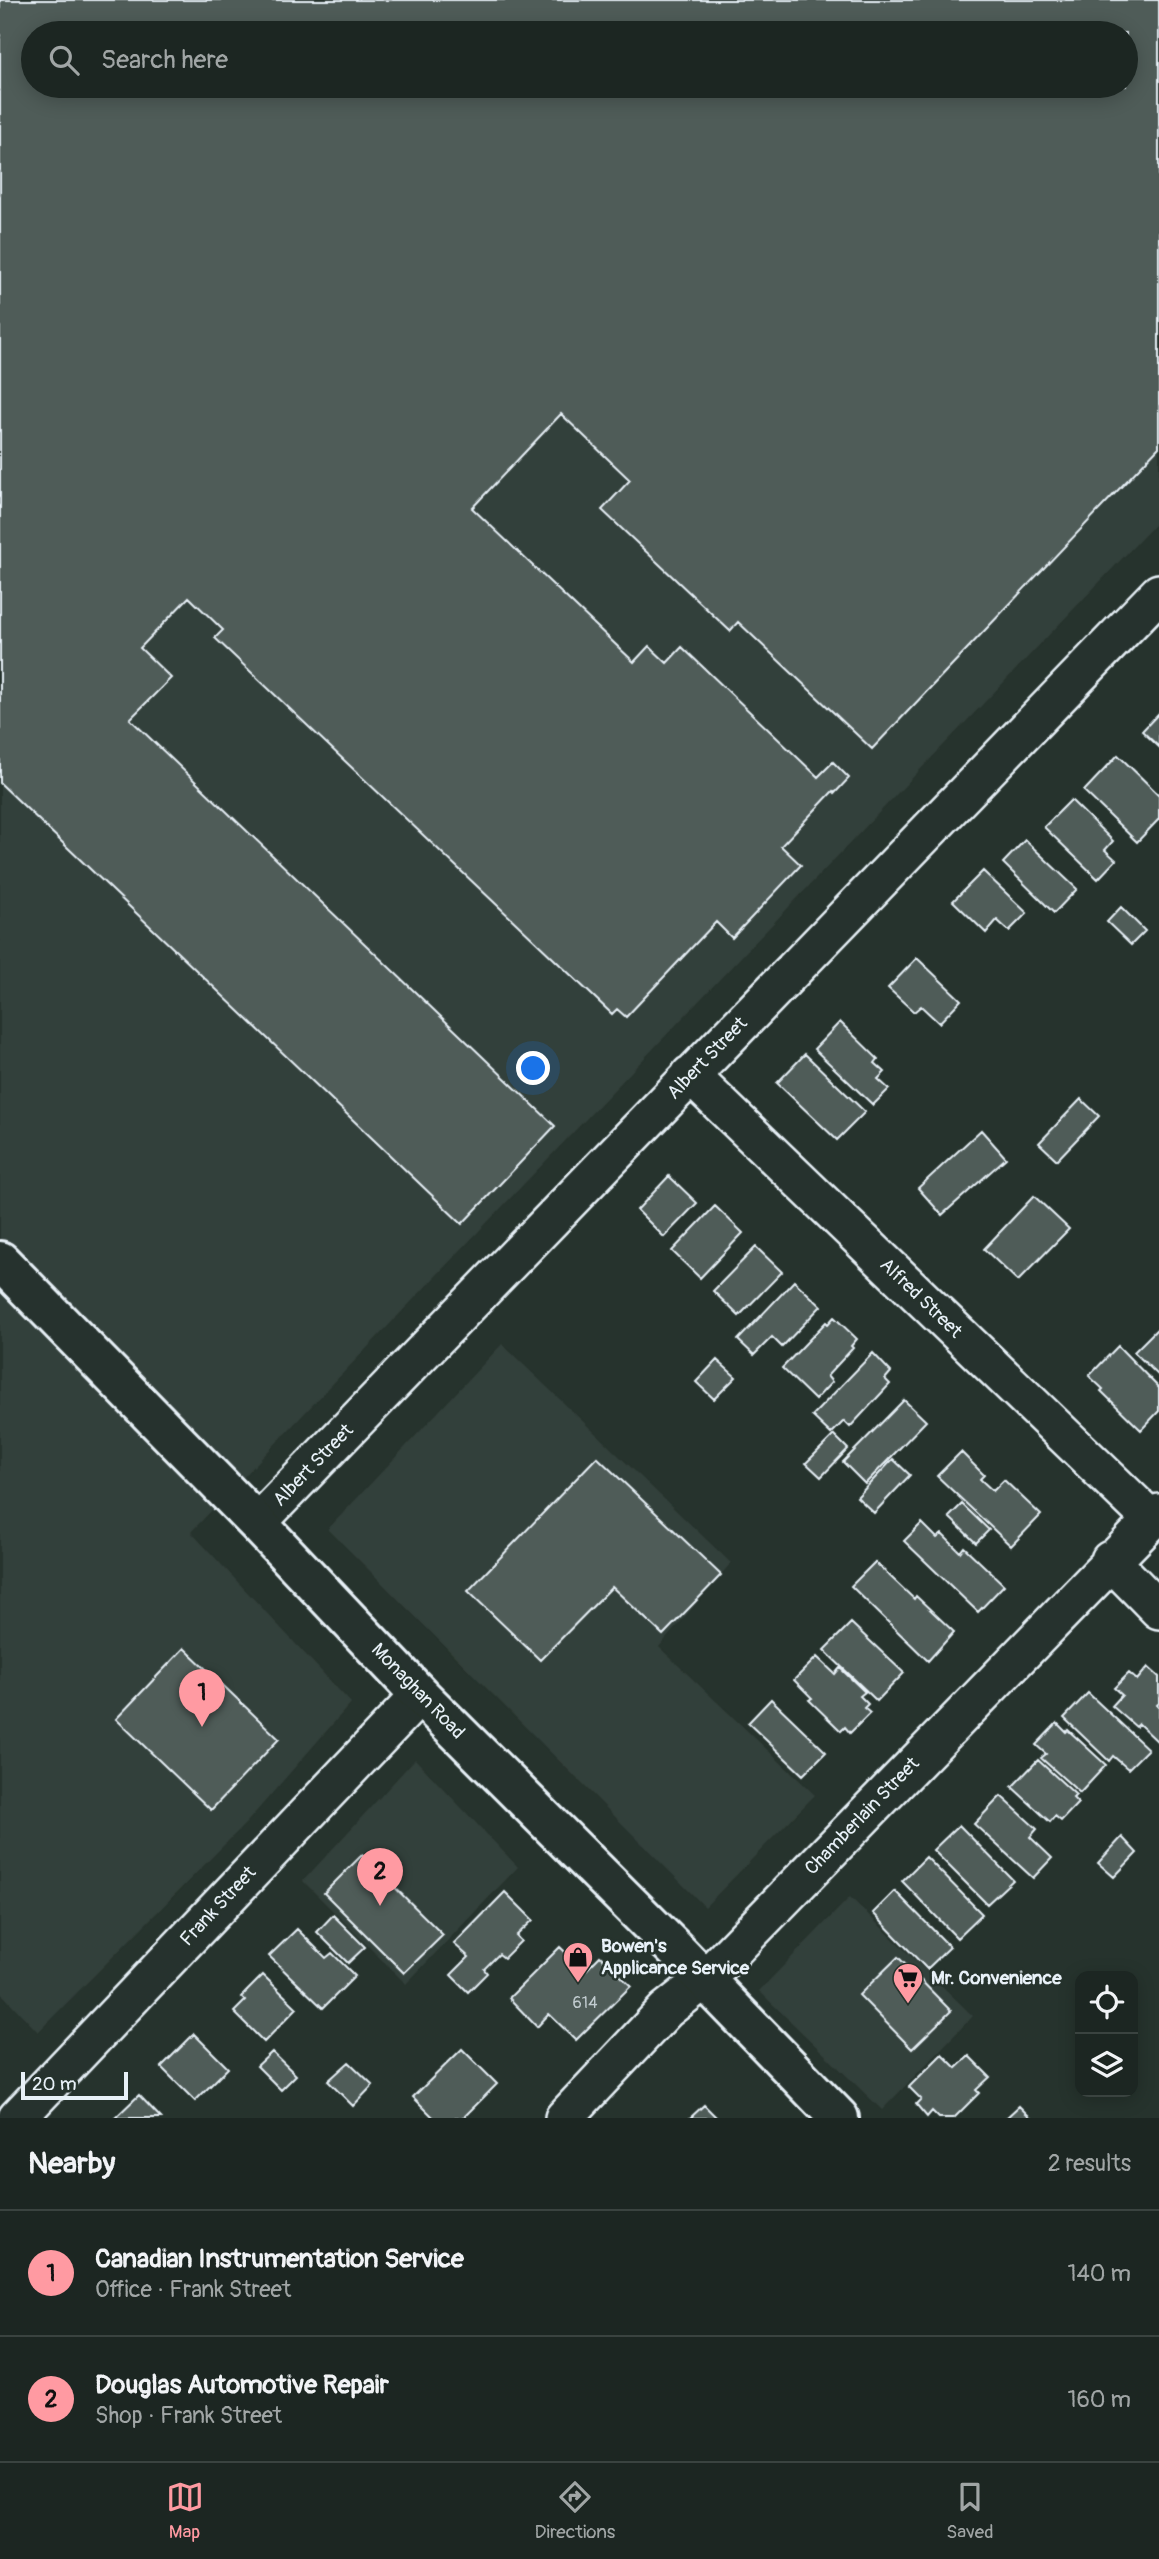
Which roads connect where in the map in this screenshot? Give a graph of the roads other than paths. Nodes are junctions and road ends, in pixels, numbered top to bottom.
1 (1159, 593) edge
2 (690, 1076) junction
3 (0, 1261) edge
4 (1156, 1516) edge
5 (257, 1523) junction
6 (1110, 1560) junction
7 (1159, 1611) edge
8 (420, 1695) junction
9 (705, 1980) junction
10 (17, 2118) edge
11 (564, 2118) edge
12 (839, 2118) edge

1 - 2 street, Albert Street
2 - 4 street, Alfred Street
2 - 5 street, Albert Street
3 - 5 main road, Monaghan Road
4 - 6 street, Chamberlain Street
5 - 8 main road, Monaghan Road
6 - 7 street
6 - 9 street, Chamberlain Street
8 - 9 main road, Monaghan Road
8 - 10 street, Frank Street
9 - 11 street, Chamberlain Street
9 - 12 main road, Monaghan Road

